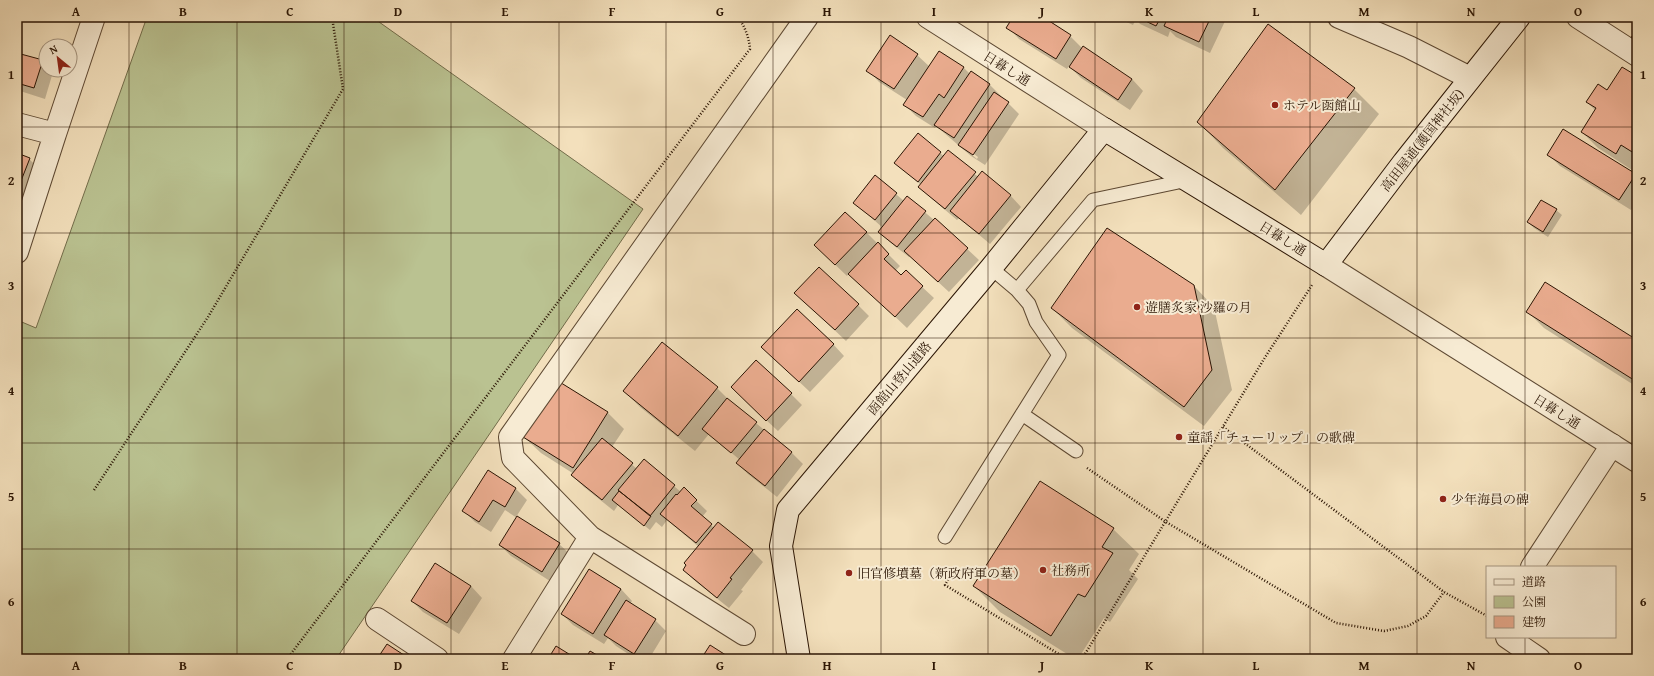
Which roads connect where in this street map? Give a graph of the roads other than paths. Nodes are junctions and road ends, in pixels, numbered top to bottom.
1 (94, 17) edge
2 (807, 17) edge
3 (928, 17) edge
4 (1339, 17) edge
5 (1519, 17) edge
6 (1578, 17) edge
7 (1637, 55) edge
8 (1470, 78) junction
9 (17, 124) edge
10 (1104, 129) junction
11 (55, 134) junction
12 (1188, 180) junction
13 (17, 252) edge
14 (1326, 265) junction
15 (991, 268) junction
16 (1017, 290) junction
17 (1022, 414) junction
18 (1612, 445) junction
19 (1076, 451) dead end
20 (1637, 461) edge
21 (945, 536) dead end
22 (590, 537) junction
23 (1533, 566) edge
24 (377, 619) dead end
25 (744, 634) dead end
26 (1508, 638) edge
27 (437, 659) edge
28 (514, 659) edge
29 (799, 659) edge
30 (1539, 659) edge

1 - 11 street
2 - 22 street
3 - 10 street, 日暮し通
4 - 8 street
5 - 8 street, 高田屋通(護国神社坂)
6 - 7 street
8 - 14 street, 高田屋通(護国神社坂)
9 - 11 street
10 - 12 street, 日暮し通
10 - 15 street, 函館山登山道路
11 - 13 street
12 - 14 street, 日暮し通
12 - 16 lane
14 - 18 street, 日暮し通
15 - 16 lane
15 - 29 street, 函館山登山道路
16 - 17 lane
17 - 19 lane
17 - 21 lane
18 - 20 street, 日暮し通
18 - 23 street
22 - 25 street
22 - 28 street
24 - 27 street
26 - 30 street

